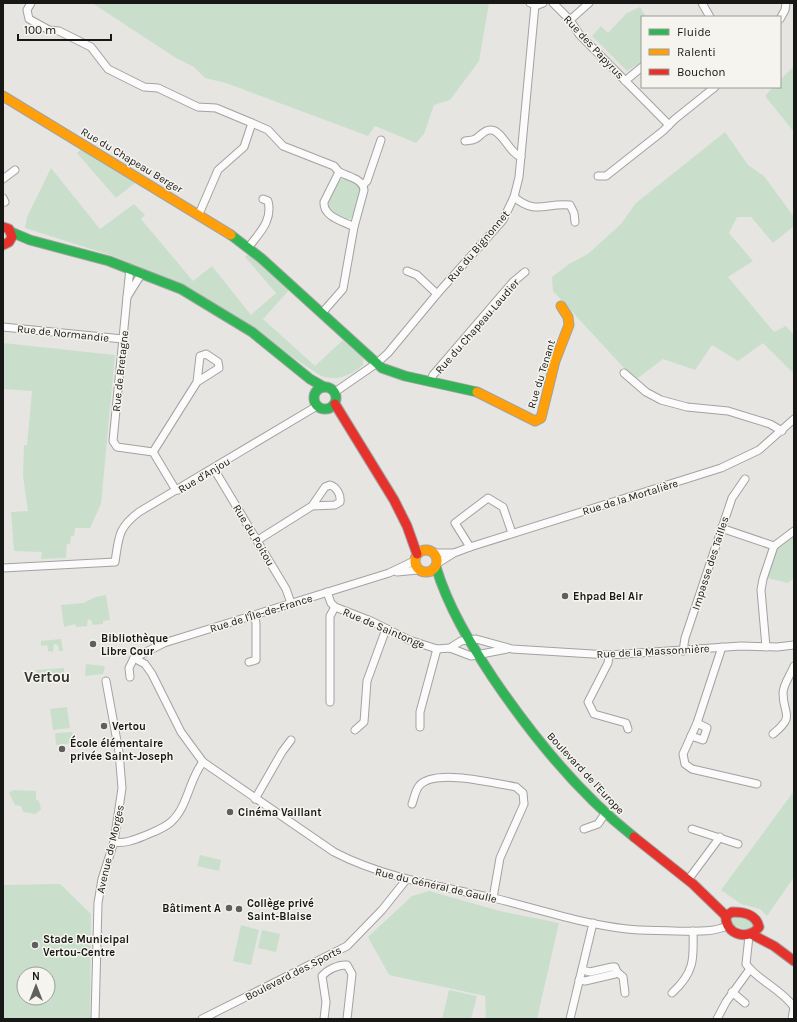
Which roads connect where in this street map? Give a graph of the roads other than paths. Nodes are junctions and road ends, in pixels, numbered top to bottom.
1 (31, 3) edge
2 (543, 3) edge
3 (553, 3) edge
4 (589, 3) edge
5 (702, 3) edge
6 (786, 3) edge
7 (533, 4) edge
8 (709, 16) edge
9 (781, 17) edge
10 (570, 20) junction
11 (641, 68) edge
12 (625, 81) junction
13 (714, 88) edge
14 (3, 96) edge
15 (252, 123) junction
16 (669, 125) junction
17 (381, 140) dead end
18 (465, 140) dead end
19 (521, 157) junction
20 (15, 170) dead end
21 (339, 172) junction
22 (598, 176) dead end
23 (3, 179) edge
24 (364, 185) junction
25 (514, 197) junction
26 (263, 199) dead end
27 (199, 214) junction
28 (575, 222) dead end
29 (354, 226) junction
30 (6, 240) edge
31 (248, 248) junction
32 (130, 268) junction
33 (407, 271) dead end
34 (526, 272) dead end
35 (142, 273) junction
36 (437, 294) junction
37 (127, 297) junction
38 (561, 306) dead end
39 (322, 313) junction
40 (3, 327) edge
41 (124, 339) junction
42 (287, 361) junction
43 (377, 363) junction
44 (624, 373) dead end
45 (197, 382) dead end
46 (430, 382) junction
47 (324, 387) junction
48 (335, 392) junction
49 (314, 396) junction
50 (317, 406) junction
51 (331, 406) junction
52 (794, 419) edge
53 (782, 431) junction
54 (153, 452) junction
55 (214, 469) junction
56 (745, 479) dead end
57 (178, 490) junction
58 (312, 506) dead end
59 (408, 527) junction
60 (721, 528) junction
61 (794, 531) edge
62 (512, 534) junction
63 (258, 540) junction
64 (774, 546) junction
65 (470, 547) junction
66 (431, 551) junction
67 (454, 552) junction
68 (416, 557) junction
69 (437, 565) junction
70 (3, 568) edge
71 (423, 571) junction
72 (389, 572) junction
73 (327, 592) junction
74 (445, 592) junction
75 (291, 603) junction
76 (335, 607) junction
77 (254, 615) junction
78 (386, 629) junction
79 (468, 639) junction
80 (794, 645) edge
81 (722, 647) junction
82 (766, 647) junction
83 (450, 648) junction
84 (437, 649) junction
85 (512, 649) junction
86 (683, 651) junction
87 (478, 655) junction
88 (609, 655) junction
89 (134, 658) junction
90 (249, 662) dead end
91 (794, 666) edge
92 (130, 676) dead end
93 (106, 681) dead end
94 (330, 702) dead end
95 (697, 723) junction
96 (420, 727) dead end
97 (628, 729) dead end
98 (355, 730) dead end
99 (773, 734) dead end
100 (691, 736) junction
101 (291, 740) dead end
102 (203, 762) junction
103 (756, 784) dead end
104 (255, 799) junction
105 (412, 804) dead end
106 (606, 812) junction
107 (584, 829) dead end
108 (692, 829) dead end
109 (720, 837) junction
110 (114, 842) junction
111 (738, 844) dead end
112 (406, 880) junction
113 (688, 880) junction
114 (697, 887) junction
115 (492, 898) junction
116 (735, 912) junction
117 (726, 916) junction
118 (593, 923) junction
119 (727, 926) junction
120 (759, 927) junction
121 (693, 931) junction
122 (751, 936) junction
123 (774, 946) junction
124 (794, 961) edge
125 (750, 969) junction
126 (582, 970) junction
127 (617, 972) junction
128 (579, 980) junction
129 (732, 992) junction
130 (625, 993) dead end
131 (672, 993) dead end
132 (745, 1003) dead end
133 (95, 1019) edge
134 (202, 1019) edge
135 (324, 1019) edge
136 (347, 1019) edge
137 (570, 1019) edge
138 (717, 1019) edge
139 (792, 1019) edge

1 - 15 street
2 - 7 street
3 - 10 street, Rue des Papyrus
4 - 10 street
5 - 8 street
6 - 9 street
7 - 19 street, Rue du Bignonnet
10 - 12 street, Rue des Papyrus
11 - 12 street
12 - 16 street, Rue des Papyrus
13 - 16 street
14 - 27 street, Rue du Chapeau Berger
15 - 21 street
15 - 27 street
16 - 22 street
17 - 24 street
18 - 19 street
19 - 25 street, Rue du Bignonnet
20 - 23 street
21 - 24 street
21 - 29 street
24 - 29 street
25 - 28 street
25 - 36 street, Rue du Bignonnet
26 - 31 street
27 - 31 street, Rue du Chapeau Berger
29 - 39 street
30 - 32 street
31 - 39 street, Rue du Chapeau Berger
32 - 35 street
32 - 37 street, Rue de Bretagne
33 - 36 street
34 - 46 street, Rue du Chapeau Laudier
35 - 37 street, Rue de Bretagne
35 - 42 street
36 - 43 street, Rue du Bignonnet
37 - 41 street, Rue de Bretagne
38 - 46 street, Rue du Tenant
39 - 43 street, Rue du Chapeau Berger
40 - 41 street, Rue de Normandie
41 - 54 street, Rue de Bretagne
42 - 47 street
42 - 49 street
43 - 46 street, Rue du Tenant
43 - 48 street, Rue du Bignonnet
44 - 53 street
45 - 54 street
47 - 48 street
47 - 49 street
48 - 51 street
49 - 50 street
50 - 51 street
50 - 55 street, Rue d'Anjou
51 - 59 street
52 - 53 street, Rue de la Mortalière
53 - 62 street, Rue de la Mortalière
54 - 57 street
55 - 57 street, Rue d'Anjou
55 - 63 street, Rue du Poitou
56 - 60 street, Impasse des Tailles
57 - 70 street, Rue d'Anjou
58 - 63 street
59 - 66 street
59 - 68 street
60 - 64 street
60 - 86 street, Impasse des Tailles
61 - 64 street
62 - 65 street, Rue de la Mortalière
62 - 65 street
63 - 75 street, Rue du Poitou
64 - 82 street
65 - 67 street, Rue de la Mortalière
66 - 67 street, Rue de la Mortalière
66 - 68 street
66 - 69 street, Boulevard de l'Europe
67 - 69 street, Rue de la Mortalière
68 - 71 street, Boulevard de l'Europe
68 - 72 street, Rue de l'Île-de-France
69 - 71 street
69 - 74 street, Boulevard de l'Europe
71 - 72 street, Rue de l'Île-de-France
71 - 74 street, Boulevard de l'Europe
72 - 73 street, Rue de l'Île-de-France
73 - 75 street, Rue de l'Île-de-France
73 - 76 street, Rue de Saintonge
74 - 79 street, Boulevard de l'Europe
75 - 77 street, Rue de l'Île-de-France
76 - 78 street, Rue de Saintonge
76 - 94 street
77 - 89 street, Rue de l'Île-de-France
77 - 90 street
78 - 84 street, Rue de Saintonge
78 - 98 street
79 - 83 street, Rue de Saintonge
79 - 85 street, Rue de la Massonnière
79 - 87 street, Boulevard de l'Europe
80 - 82 street, Rue de la Massonnière
81 - 82 street, Rue de la Massonnière
81 - 86 street, Rue de la Massonnière
81 - 95 street
83 - 84 street, Rue de Saintonge
83 - 87 street, Rue de Saintonge
84 - 96 street
85 - 87 street, Rue de la Massonnière
85 - 88 street, Rue de la Massonnière
86 - 88 street, Rue de la Massonnière
87 - 106 street, Boulevard de l'Europe
88 - 97 street
89 - 92 street
89 - 102 street, Rue du Général de Gaulle
91 - 99 street
93 - 110 street, Avenue de Morges
95 - 100 street
95 - 100 street
100 - 103 street
101 - 104 street
102 - 104 street, Rue du Général de Gaulle
102 - 110 street
104 - 112 street, Rue du Général de Gaulle
105 - 115 street
106 - 107 street
106 - 113 street, Boulevard de l'Europe
108 - 109 street
109 - 111 street
109 - 113 street
110 - 133 street, Avenue de Morges
112 - 115 street, Rue du Général de Gaulle
112 - 134 street, Boulevard des Sports
113 - 114 street, Boulevard de l'Europe
114 - 116 street, Boulevard de l'Europe
114 - 117 street, Boulevard de l'Europe
115 - 118 street, Rue du Général de Gaulle
116 - 117 street
116 - 120 street, Boulevard de l'Europe
117 - 119 street
118 - 121 street, Rue du Général de Gaulle
118 - 126 street
119 - 121 street, Rue du Général de Gaulle
119 - 122 street
120 - 122 street
120 - 123 street
121 - 131 street
122 - 123 street
122 - 125 street
123 - 124 street
125 - 129 street
125 - 139 street
126 - 127 street
126 - 128 street
127 - 128 street
127 - 130 street
128 - 137 street
129 - 132 street
129 - 138 street
135 - 136 street

